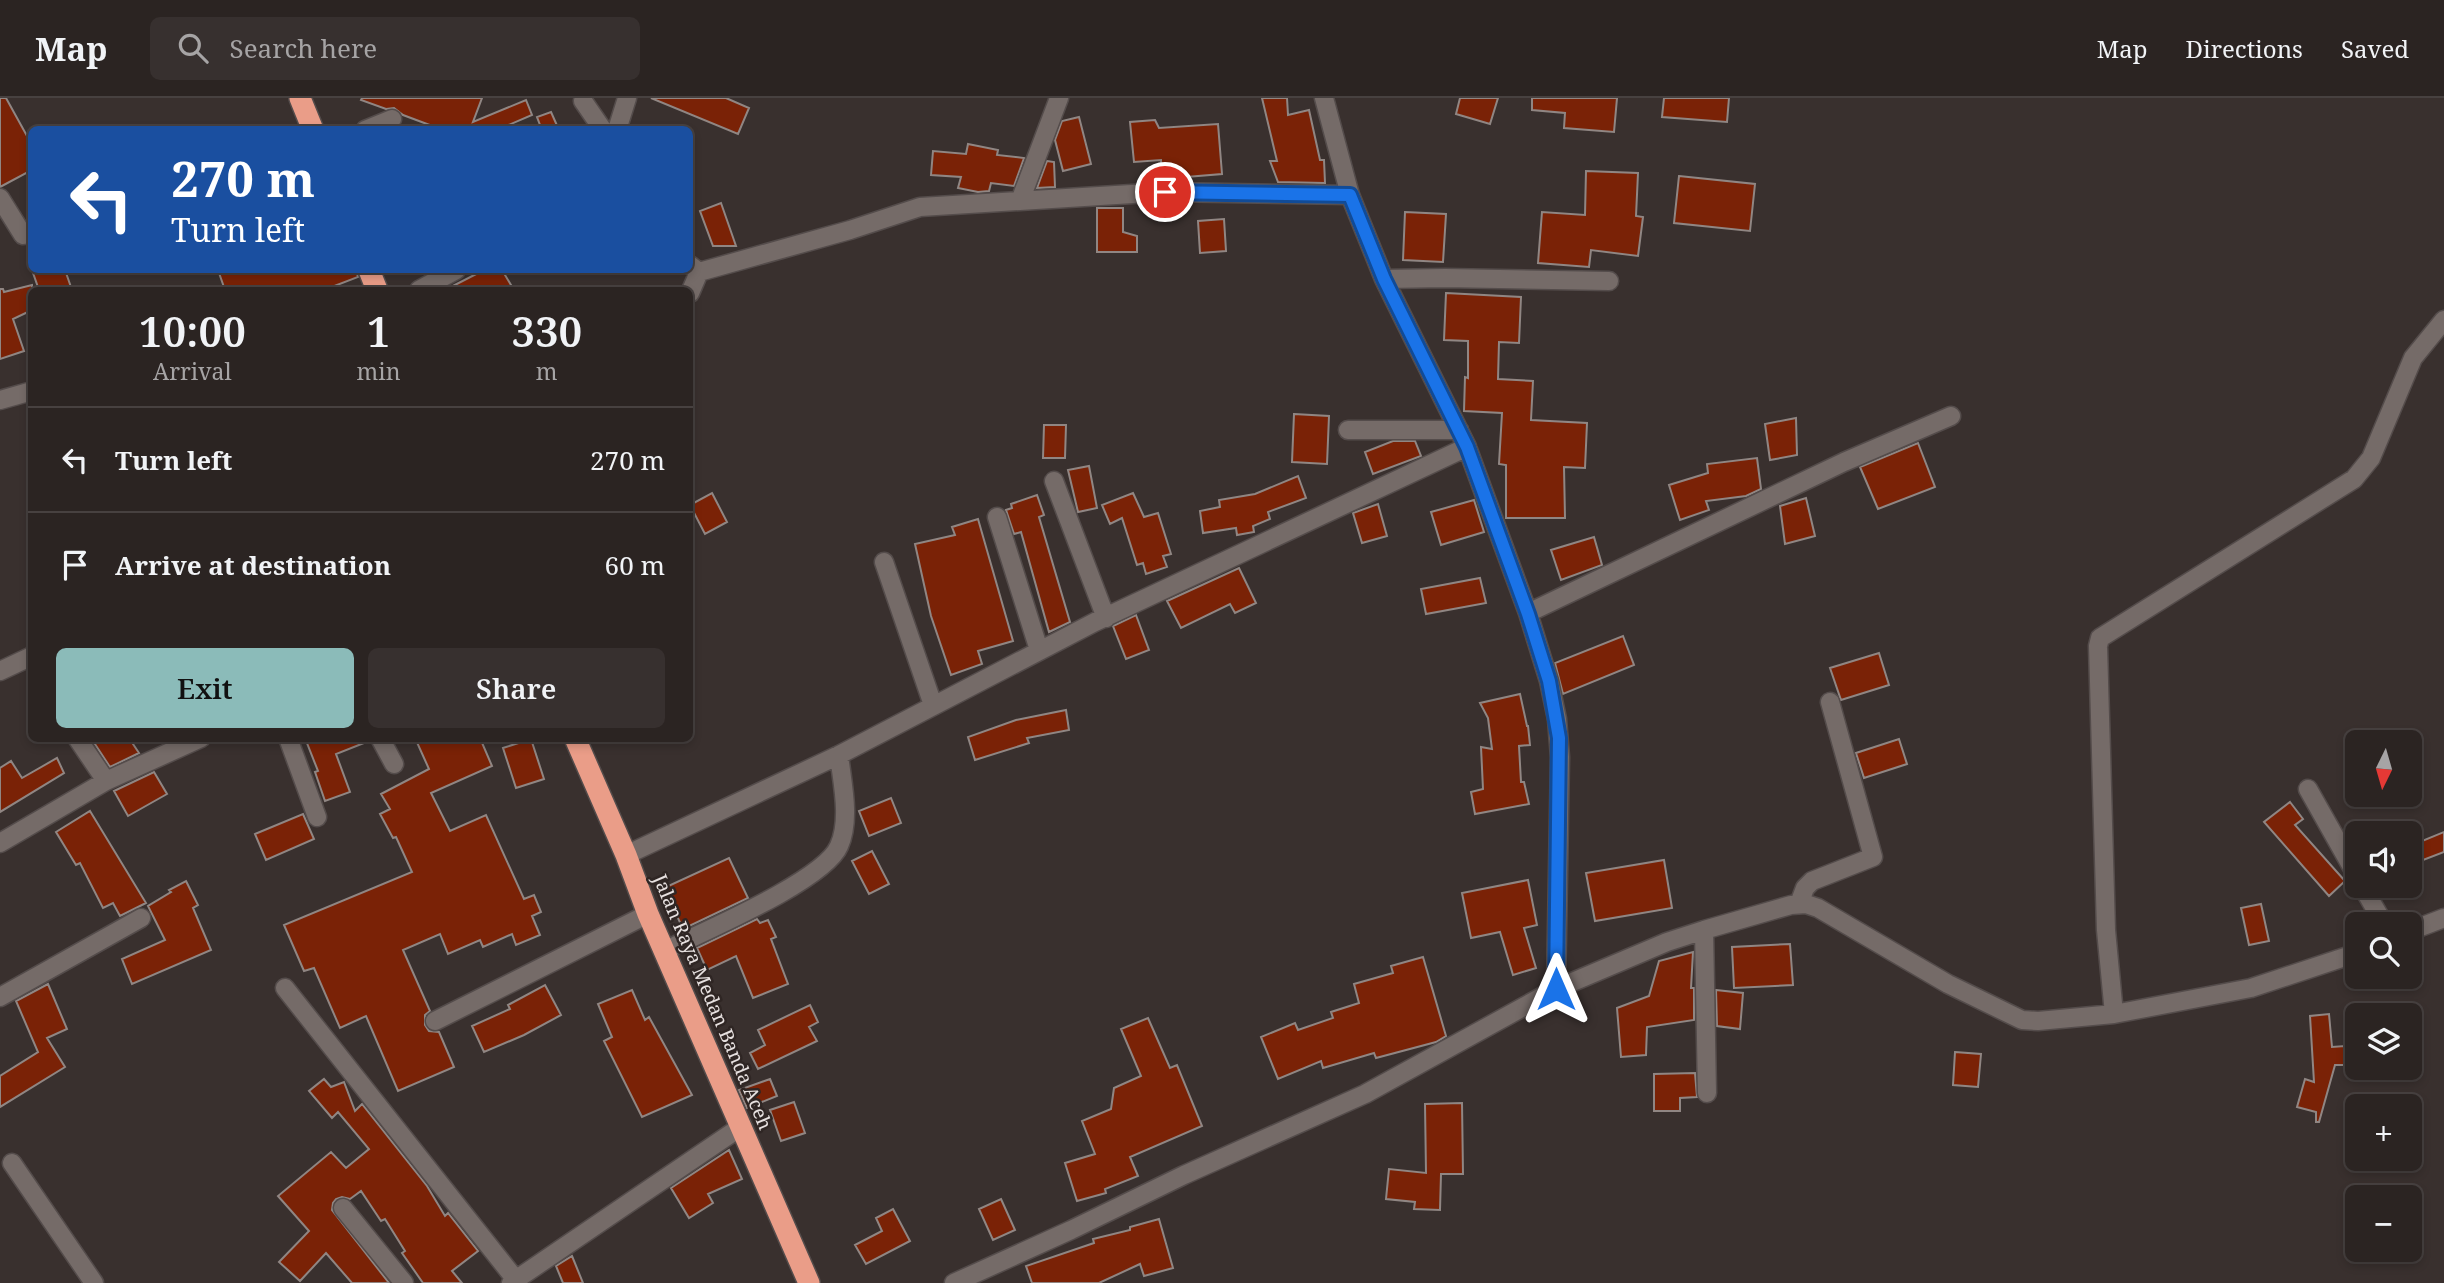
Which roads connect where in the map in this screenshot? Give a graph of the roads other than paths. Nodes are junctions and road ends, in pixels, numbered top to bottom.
1 (300, 98) edge
2 (627, 98) edge
3 (1059, 98) edge
4 (1324, 98) edge
5 (583, 101) dead end
6 (392, 119) dead end
7 (311, 126) edge
8 (375, 126) edge
9 (600, 126) edge
10 (618, 126) edge
11 (1350, 195) junction
12 (0, 198) edge
13 (1020, 201) junction
14 (23, 235) dead end
15 (694, 269) edge
16 (450, 273) edge
17 (1384, 279) junction
18 (1609, 281) dead end
19 (425, 287) edge
20 (691, 287) edge
21 (2444, 320) edge
22 (28, 392) edge
23 (0, 400) edge
24 (1951, 416) dead end
25 (1349, 430) dead end
26 (1463, 438) junction
27 (1054, 481) dead end
28 (997, 517) dead end
29 (884, 562) dead end
30 (1528, 614) junction
31 (1105, 618) junction
32 (1039, 650) junction
33 (28, 658) edge
34 (0, 671) edge
35 (1830, 702) dead end
36 (933, 705) junction
37 (80, 742) edge
38 (192, 742) edge
39 (289, 742) edge
40 (382, 742) edge
41 (577, 742) edge
42 (839, 755) junction
43 (394, 764) dead end
44 (106, 781) junction
45 (2308, 789) dead end
46 (317, 817) dead end
47 (0, 843) edge
48 (625, 855) junction
49 (2345, 855) edge
50 (1799, 904) junction
51 (648, 914) junction
52 (141, 918) dead end
53 (2444, 918) edge
54 (2422, 926) edge
55 (1704, 930) junction
56 (664, 951) junction
57 (2345, 957) edge
58 (285, 988) dead end
59 (1556, 989) junction
60 (0, 997) edge
61 (2114, 1014) junction
62 (435, 1021) dead end
63 (1707, 1093) dead end
64 (742, 1126) junction
65 (12, 1163) dead end
66 (343, 1208) dead end
67 (514, 1281) edge
68 (94, 1283) edge
69 (404, 1283) edge
70 (809, 1283) edge
71 (954, 1283) edge

1 - 7 highway
2 - 10 street
3 - 13 street
4 - 11 street
5 - 9 street
6 - 8 street
11 - 13 street
11 - 17 street
12 - 14 street
13 - 15 street
15 - 20 street
16 - 19 street
17 - 18 street
17 - 26 street
21 - 61 street
22 - 23 street
24 - 30 street
25 - 26 street
26 - 30 street
26 - 31 street
27 - 31 street
28 - 32 street
29 - 36 street
30 - 59 street
31 - 32 street
32 - 36 street
33 - 34 street
35 - 50 street
36 - 42 street
37 - 44 street
38 - 44 street
39 - 46 street
40 - 43 street
41 - 48 highway, Jalan Raya Medan Banda Aceh
42 - 48 street
42 - 56 street
44 - 47 street
45 - 49 street
48 - 51 highway, Jalan Raya Medan Banda Aceh
50 - 55 street
50 - 61 street
51 - 56 highway, Jalan Raya Medan Banda Aceh
51 - 62 street
52 - 60 street
53 - 54 street
55 - 59 street
55 - 63 street
56 - 64 highway, Jalan Raya Medan Banda Aceh
57 - 61 street
58 - 67 street
59 - 71 street
64 - 67 street
64 - 70 highway, Jalan Raya Medan Banda Aceh
65 - 68 street
66 - 69 street

